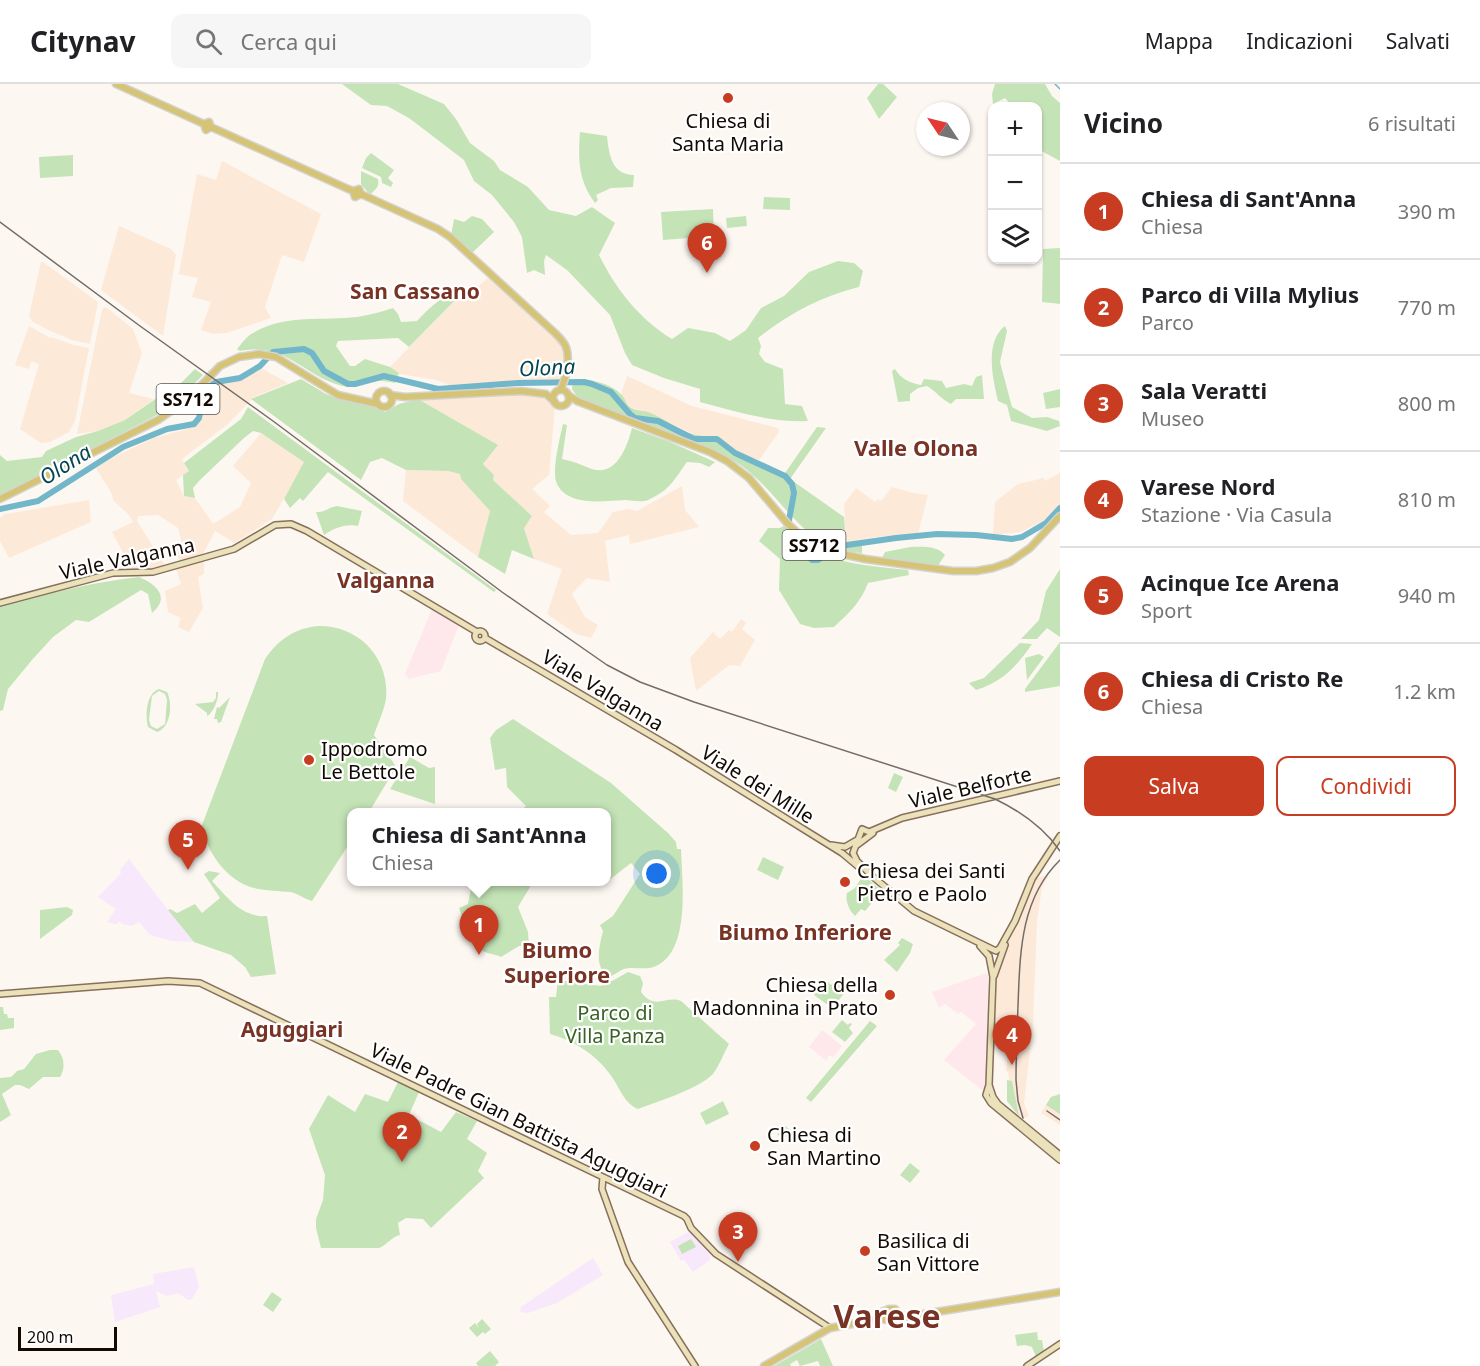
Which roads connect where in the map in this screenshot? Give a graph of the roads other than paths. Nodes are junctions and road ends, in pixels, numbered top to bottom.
1 (116, 84) edge
2 (563, 389) junction
3 (546, 394) junction
4 (377, 395) junction
5 (390, 395) junction
6 (405, 397) junction
7 (366, 400) junction
8 (577, 401) junction
9 (555, 402) junction
10 (378, 404) junction
11 (565, 404) junction
12 (389, 405) junction
13 (0, 499) edge
14 (1060, 516) edge
15 (0, 603) edge
16 (676, 750) joint
17 (1060, 781) edge
18 (1060, 836) edge
19 (856, 843) junction
20 (844, 853) junction
21 (1001, 949) junction
22 (990, 953) junction
23 (993, 977) junction
24 (0, 994) edge
25 (989, 1085) junction
26 (1060, 1155) edge
27 (1060, 1160) edge
28 (603, 1177) junction
29 (1060, 1292) edge
30 (899, 1314) junction
31 (881, 1316) junction
32 (830, 1328) junction
33 (1060, 1344) edge
34 (695, 1366) edge
35 (763, 1366) edge
36 (1027, 1366) edge

1 - 2 main road
2 - 3 main road
2 - 8 main road, SS712
2 - 9 main road
2 - 11 main road
3 - 6 main road
3 - 9 main road
4 - 5 main road
4 - 7 main road
4 - 10 main road
5 - 6 main road
5 - 12 main road
6 - 12 main road
7 - 10 main road, SS712
7 - 13 main road, SS712
8 - 11 main road
8 - 14 main road, SS712
9 - 11 main road
10 - 12 main road, SS712
15 - 16 main road, Viale Valganna
16 - 20 main road, Viale dei Mille
17 - 19 main road, Viale Belforte
18 - 21 main road
19 - 20 main road
19 - 20 main road
20 - 22 main road, Viale dei Mille
21 - 22 main road
21 - 23 main road
22 - 23 main road
23 - 25 main road
24 - 28 main road, Viale Padre Gian Battista Aguggiari
25 - 26 main road
25 - 27 main road
28 - 32 main road, Viale Padre Gian Battista Aguggiari
28 - 34 main road
29 - 30 main road
30 - 31 main road
30 - 31 main road
31 - 32 main road
32 - 35 main road
33 - 36 main road

